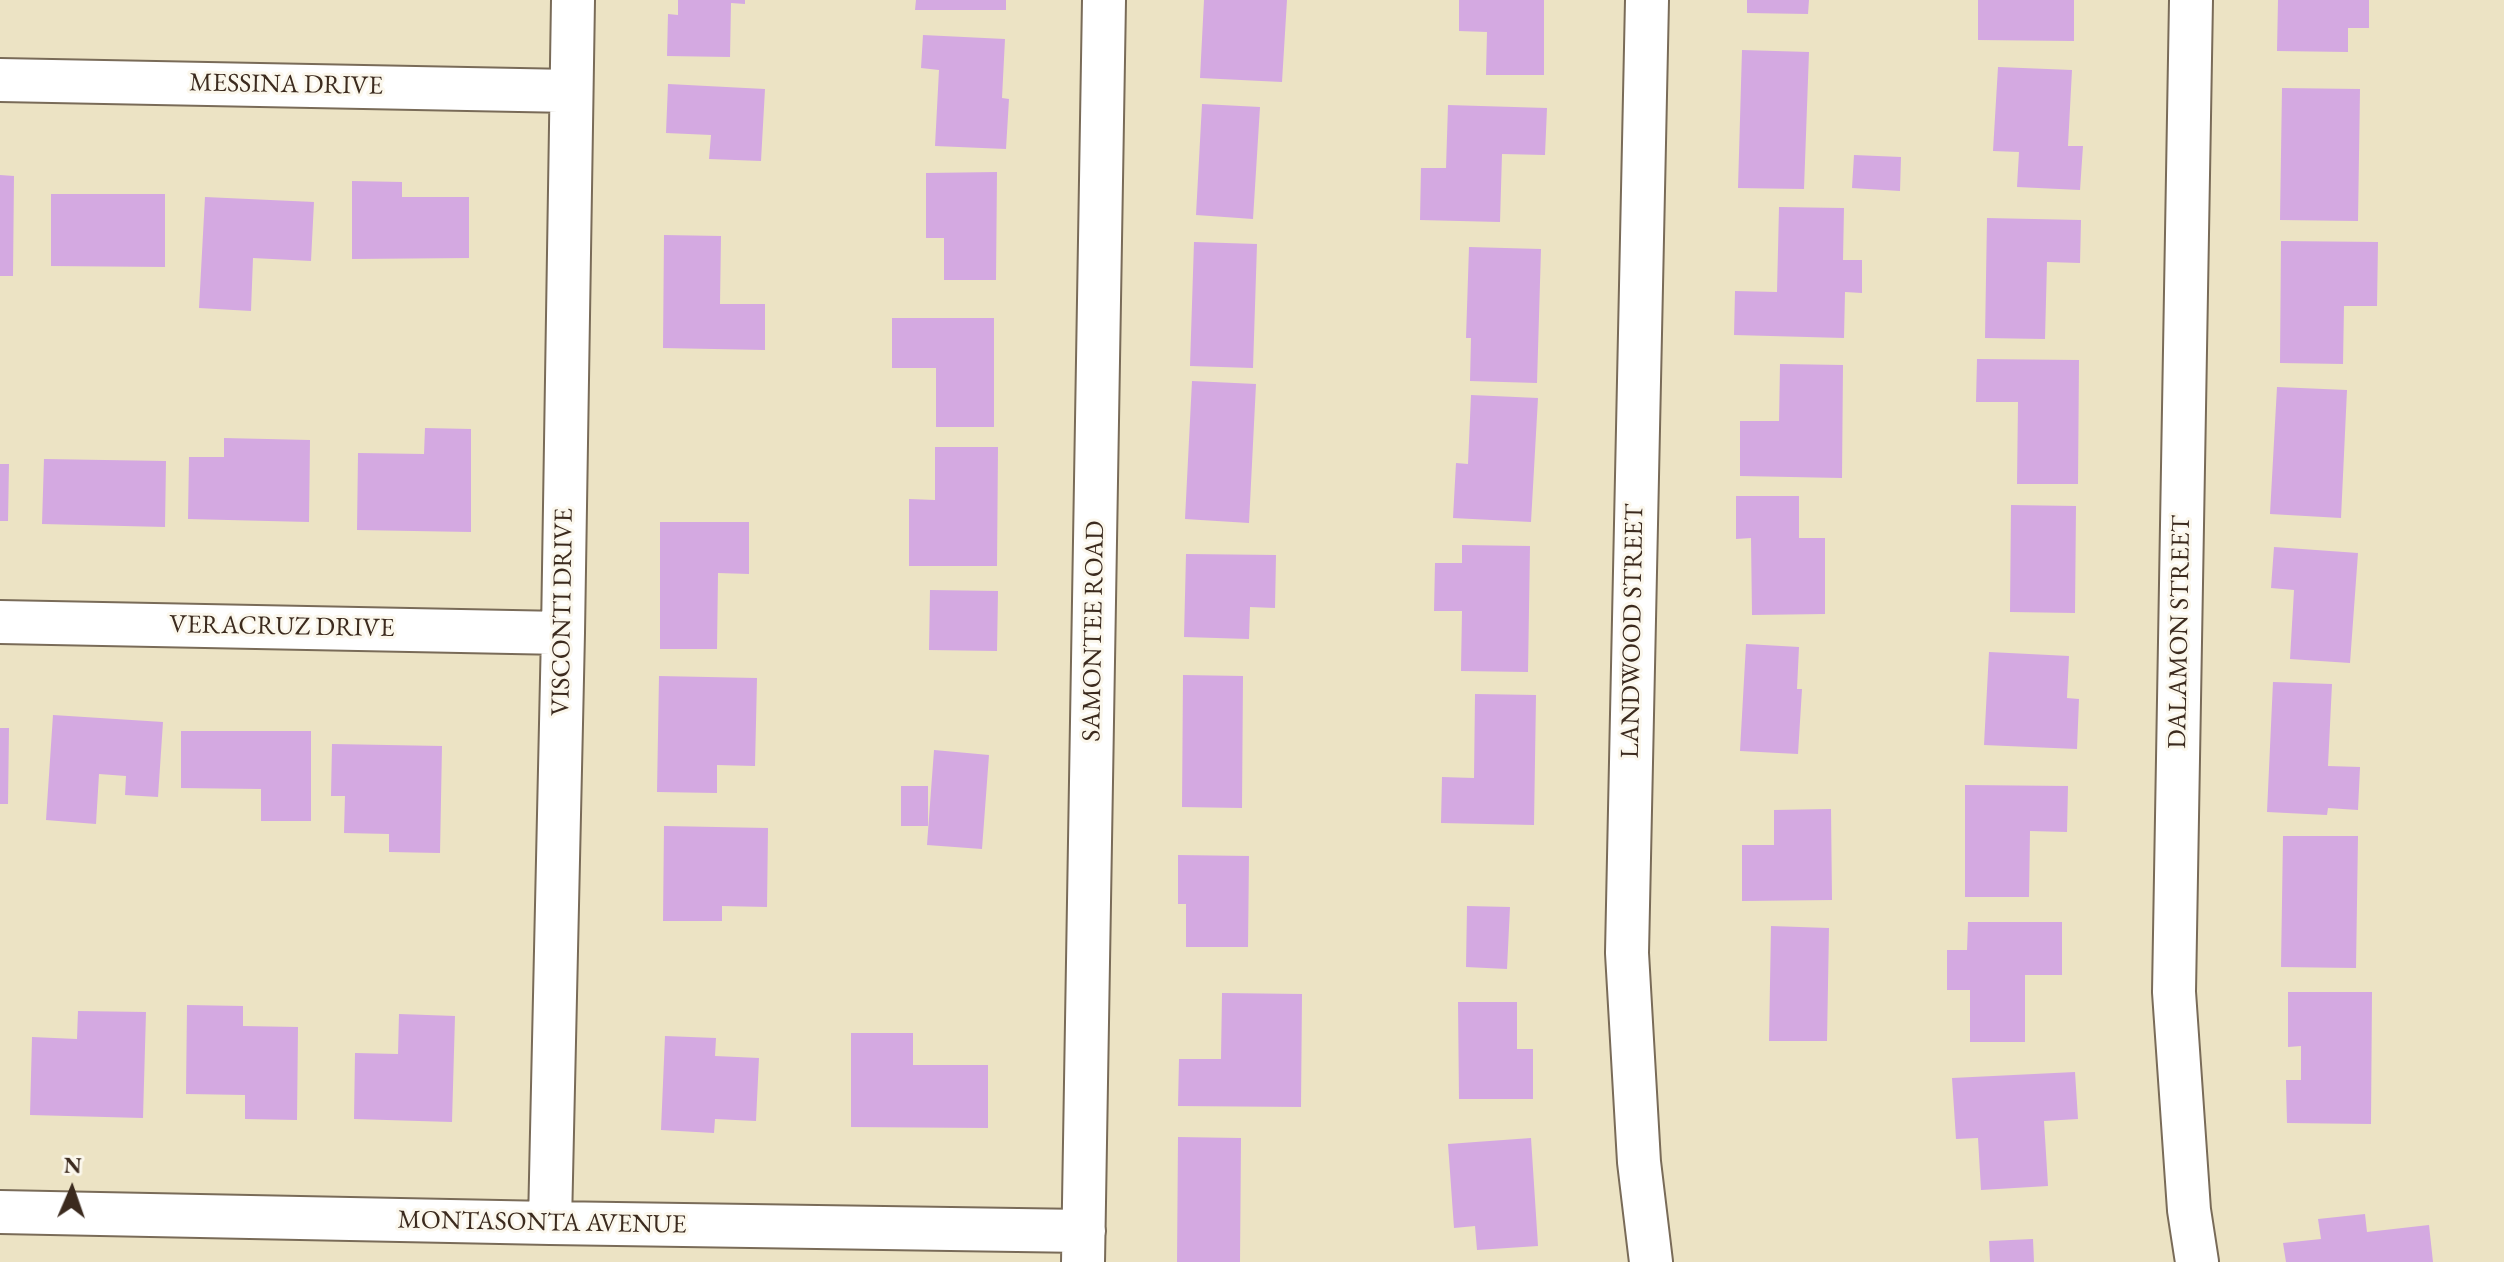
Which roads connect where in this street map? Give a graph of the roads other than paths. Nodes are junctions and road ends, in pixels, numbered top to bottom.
1 (573, 0) edge
2 (1104, 0) edge
3 (1647, 0) edge
4 (2191, 0) edge
5 (0, 80) edge
6 (571, 91) junction
7 (0, 622) edge
8 (563, 633) junction
9 (0, 1212) edge
10 (550, 1223) junction
11 (1084, 1247) edge
12 (1651, 1262) edge
13 (2197, 1262) edge

1 - 6 street, VISCONTI DRIVE
2 - 11 street, SAMONTEE ROAD
3 - 12 street, LANDWOOD STREET
4 - 13 street, DALAMON STREET
5 - 6 street, MESSINA DRIVE
6 - 8 street, VISCONTI DRIVE
7 - 8 street, VERACRUZ DRIVE
8 - 10 street, VISCONTI DRIVE
9 - 10 street, MONTASONTA AVENUE
10 - 11 street, MONTASONTA AVENUE

